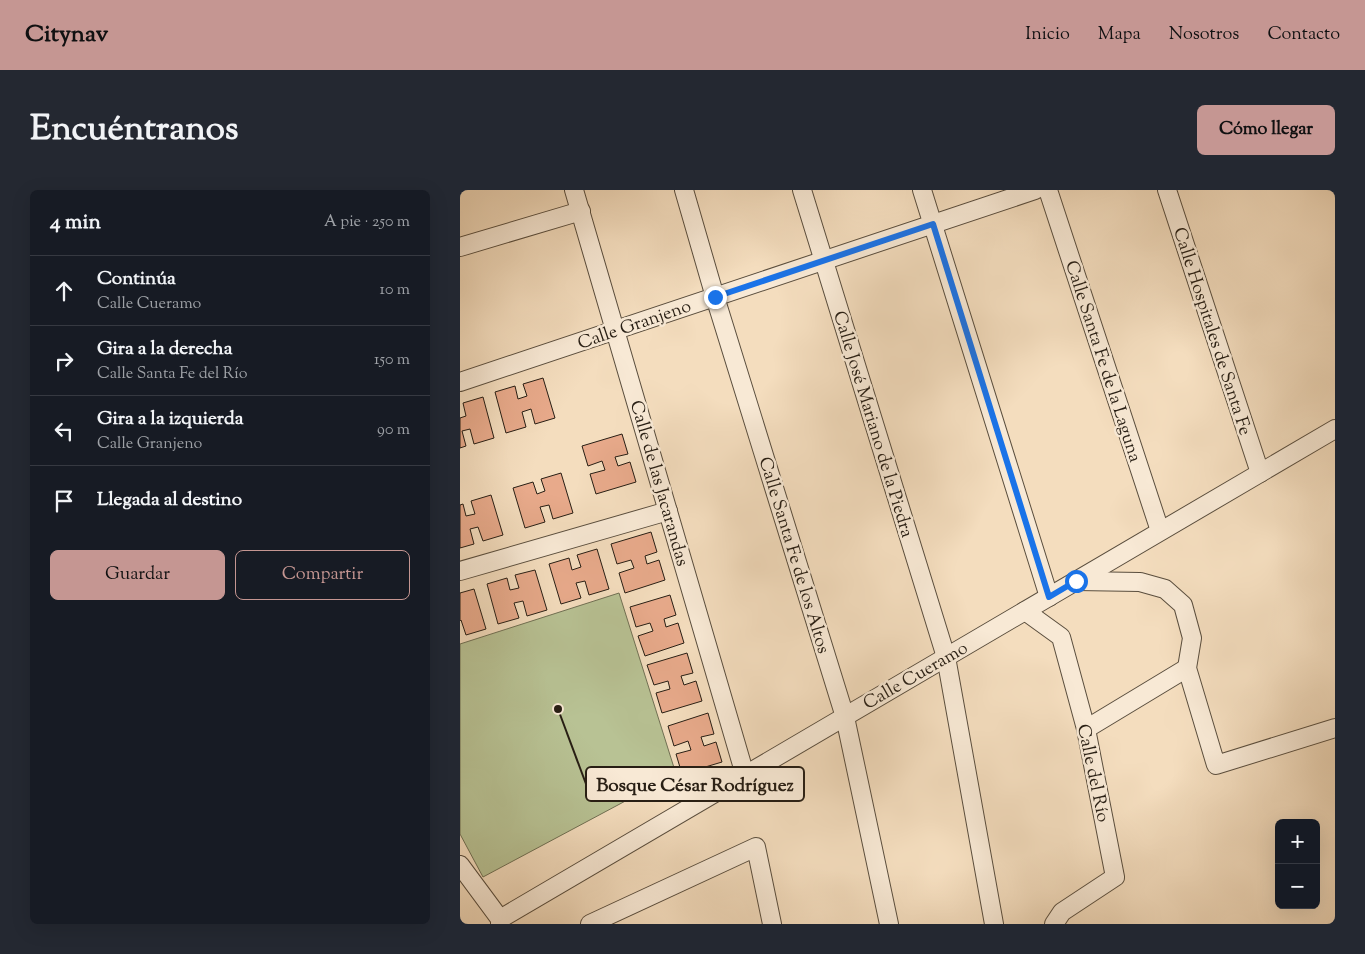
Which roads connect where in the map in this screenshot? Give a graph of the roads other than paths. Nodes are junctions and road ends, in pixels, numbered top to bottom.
1 (574, 190) edge
2 (684, 190) edge
3 (802, 190) edge
4 (922, 190) edge
5 (1036, 190) edge
6 (1048, 190) edge
7 (1167, 190) edge
8 (581, 212) junction
9 (933, 224) junction
10 (460, 247) edge
11 (823, 261) junction
12 (715, 297) junction
13 (615, 330) junction
14 (460, 382) edge
15 (1334, 431) edge
16 (1260, 473) junction
17 (668, 511) junction
18 (1160, 532) junction
19 (460, 571) edge
20 (1076, 581) junction
21 (1049, 597) junction
22 (1025, 611) junction
23 (946, 657) junction
24 (1187, 668) junction
25 (845, 717) junction
26 (1335, 728) edge
27 (1086, 729) junction
28 (745, 776) junction
29 (460, 865) edge
30 (500, 922) edge
31 (590, 924) edge
32 (772, 924) edge
33 (889, 924) edge
34 (994, 924) edge
35 (1054, 924) edge

1 - 8 street, Calle de las Jacarandas
2 - 12 street, Calle Santa Fe de los Altos
3 - 11 street, Calle José Mariano de la Piedra
4 - 9 street
5 - 9 street, Calle Granjeno
6 - 18 street, Calle Santa Fe de la Laguna
7 - 16 street, Calle Hospitales de Santa Fe
8 - 10 street
8 - 13 street, Calle de las Jacarandas
9 - 11 street, Calle Granjeno
9 - 21 street
11 - 12 street, Calle Granjeno
11 - 23 street, Calle José Mariano de la Piedra
12 - 13 street, Calle Granjeno
12 - 25 street, Calle Santa Fe de los Altos
13 - 14 street, Calle Granjeno
13 - 17 street, Calle de las Jacarandas
15 - 16 street, Calle Cueramo
16 - 18 street, Calle Cueramo
17 - 19 street
17 - 28 street, Calle de las Jacarandas
18 - 20 street, Calle Cueramo
20 - 21 street, Calle Cueramo
20 - 24 street
21 - 22 street, Calle Cueramo
22 - 23 street, Calle Cueramo
22 - 27 street, Calle del Río
23 - 25 street, Calle Cueramo
23 - 34 street, Calle José Mariano de la Piedra
24 - 26 street
24 - 27 street
25 - 28 street, Calle Cueramo
25 - 33 street, Calle Santa Fe de los Altos
27 - 35 street, Calle del Río
28 - 30 street, Calle Cueramo
29 - 30 street
31 - 32 street

